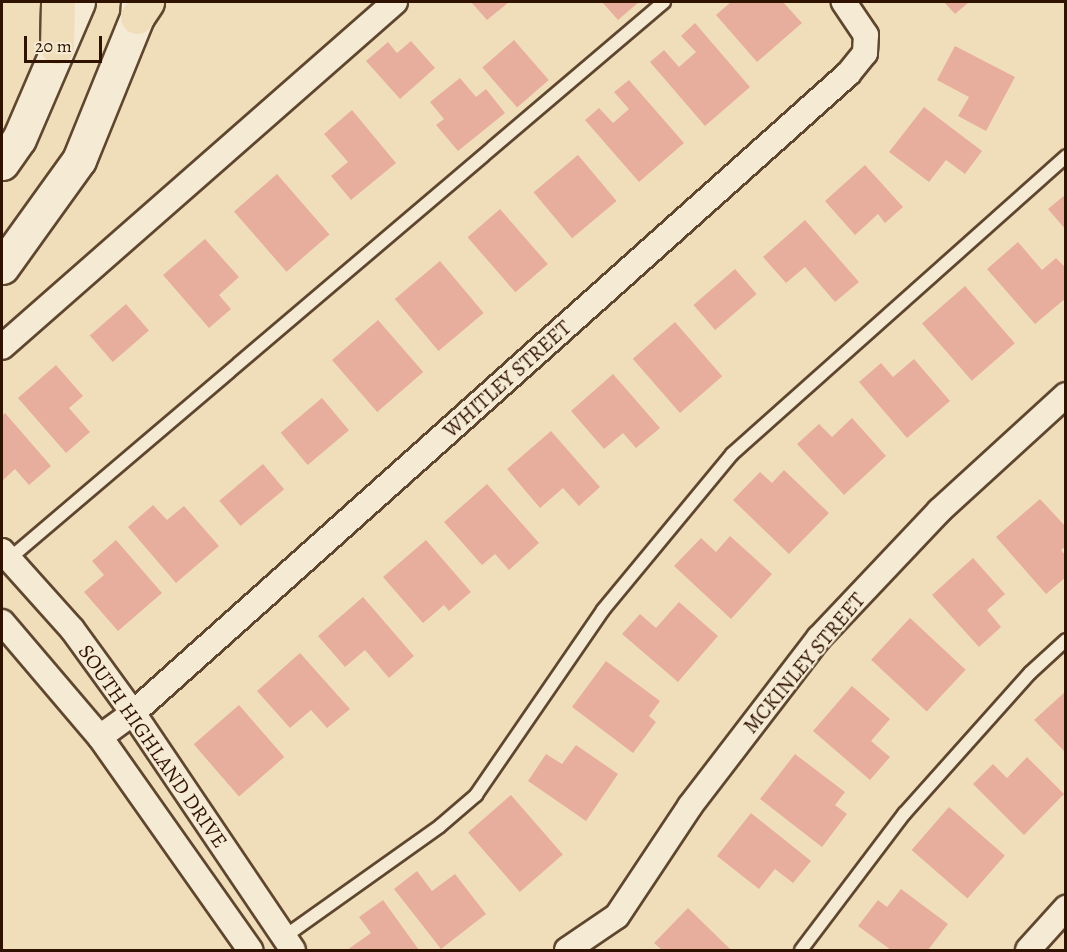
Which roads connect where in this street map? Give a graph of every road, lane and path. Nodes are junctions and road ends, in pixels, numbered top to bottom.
1 (58, 2) edge
2 (78, 2) edge
3 (396, 2) edge
4 (664, 2) edge
5 (844, 2) edge
6 (141, 7) edge
7 (57, 47) junction
8 (1065, 156) edge
9 (2, 163) edge
10 (2, 267) edge
11 (2, 347) edge
12 (1065, 395) edge
13 (5, 555) edge
14 (2, 622) edge
15 (1065, 640) edge
16 (133, 713) junction
17 (100, 737) junction
18 (1065, 908) edge
19 (289, 944) edge
20 (250, 951) edge
21 (567, 951) edge
22 (801, 951) edge
23 (1028, 951) edge

1 - 7 main road
2 - 7 main road
3 - 11 street
4 - 13 lane
5 - 16 street, WHITLEY STREET
6 - 10 main road
7 - 9 main road
8 - 19 lane
12 - 21 street, MCKINLEY STREET
13 - 16 street, SOUTH HIGHLAND DRIVE
14 - 17 street, SOUTH HIGHLAND DRIVE
15 - 22 lane
16 - 17 street, WHITLEY STREET
16 - 19 street, SOUTH HIGHLAND DRIVE
17 - 20 street, SOUTH HIGHLAND DRIVE
18 - 23 street

